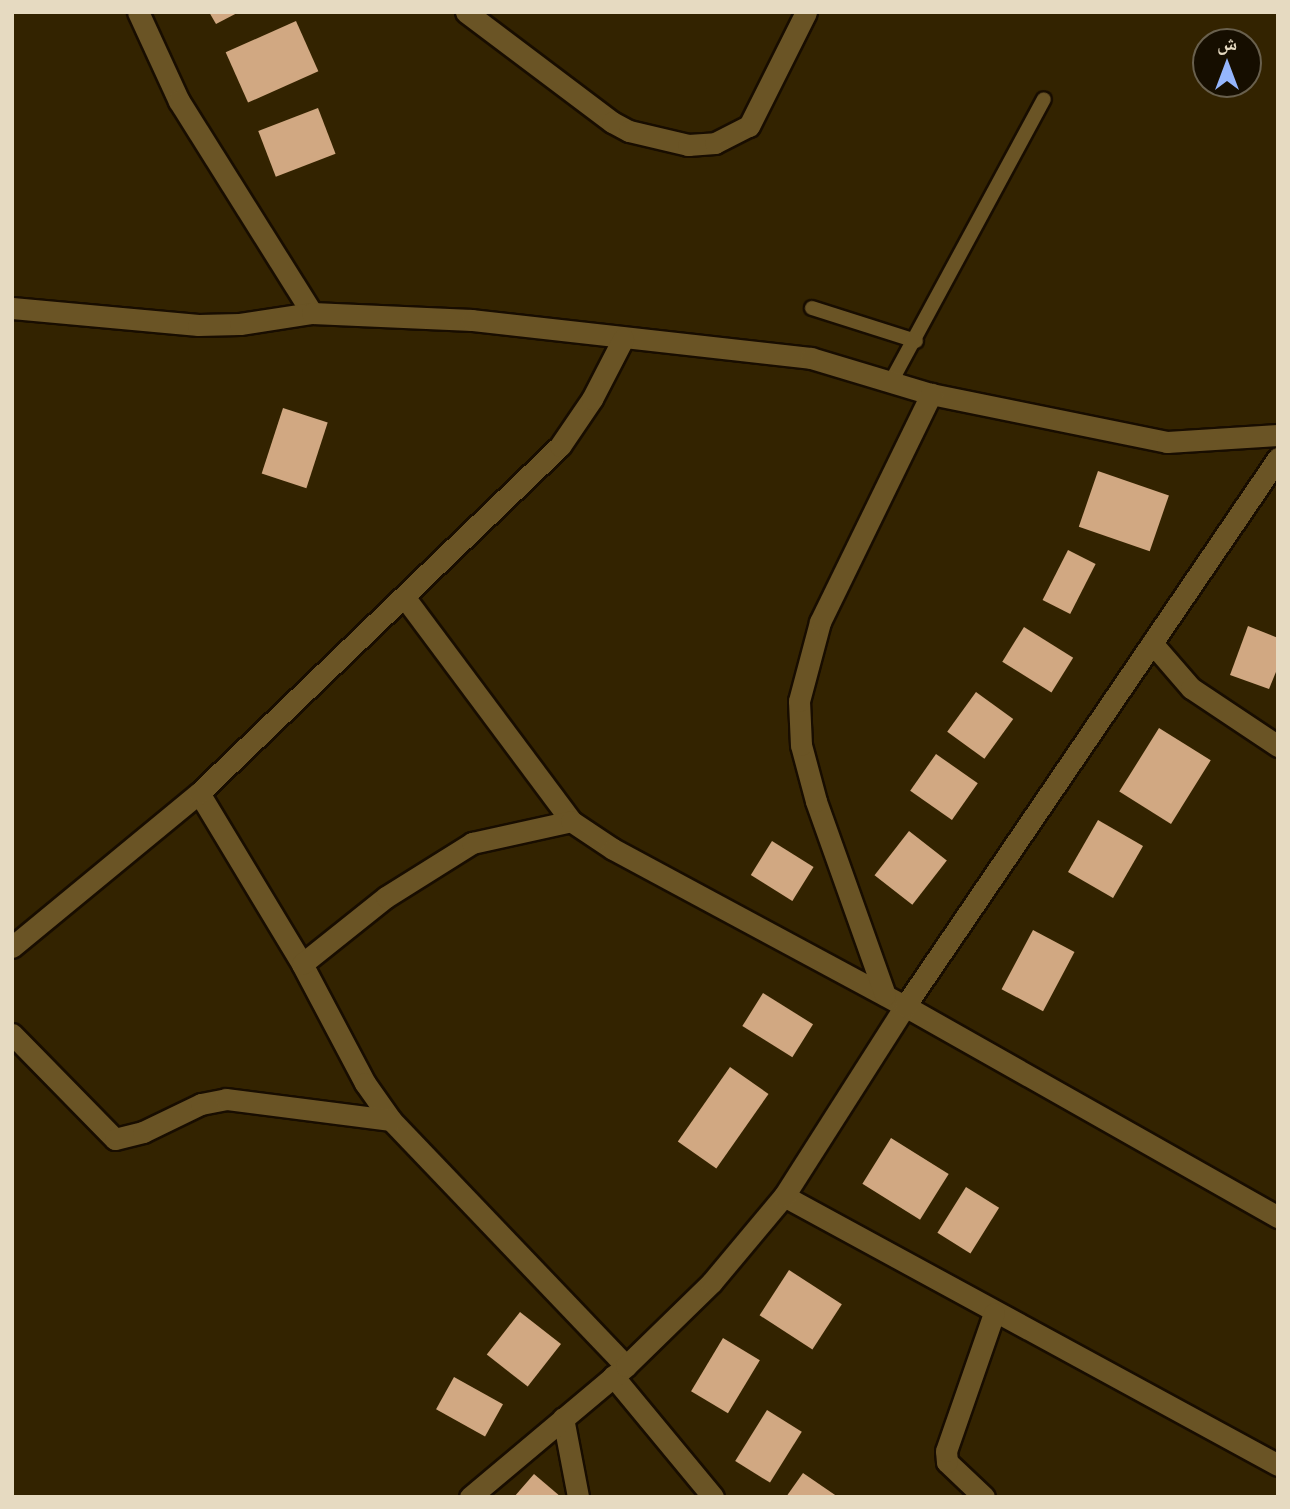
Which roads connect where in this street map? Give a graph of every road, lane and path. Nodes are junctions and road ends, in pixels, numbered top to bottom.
1 (138, 12) edge
2 (466, 12) edge
3 (806, 12) edge
4 (1044, 99) dead end
5 (12, 308) edge
6 (813, 309) dead end
7 (312, 313) junction
8 (623, 340) junction
9 (916, 341) junction
10 (892, 380) junction
11 (931, 394) junction
12 (1278, 435) edge
13 (1278, 458) edge
14 (405, 598) junction
15 (1152, 643) junction
16 (1278, 746) edge
17 (200, 793) junction
18 (571, 821) junction
19 (12, 947) edge
20 (302, 964) junction
21 (885, 995) junction
22 (905, 1006) junction
23 (12, 1034) edge
24 (391, 1120) junction
25 (784, 1196) junction
26 (1278, 1217) edge
27 (994, 1313) junction
28 (620, 1371) junction
29 (563, 1418) junction
30 (1278, 1465) edge
31 (470, 1497) edge
32 (578, 1497) edge
33 (713, 1497) edge
34 (984, 1497) edge

1 - 7 street
2 - 3 street
4 - 9 lane
5 - 7 street
6 - 9 lane
7 - 8 street
8 - 10 street
8 - 14 street
9 - 10 lane
10 - 11 street
11 - 12 street
11 - 21 street
13 - 15 street
14 - 17 street
14 - 18 street
15 - 16 street
15 - 22 street
17 - 19 street
17 - 20 street
18 - 20 street
18 - 21 street
20 - 24 street
21 - 22 street
22 - 25 street
22 - 26 street
23 - 24 street
24 - 28 street
25 - 27 street
25 - 28 street
27 - 30 street
27 - 34 street
28 - 29 street
28 - 33 street
29 - 31 street
29 - 32 street

